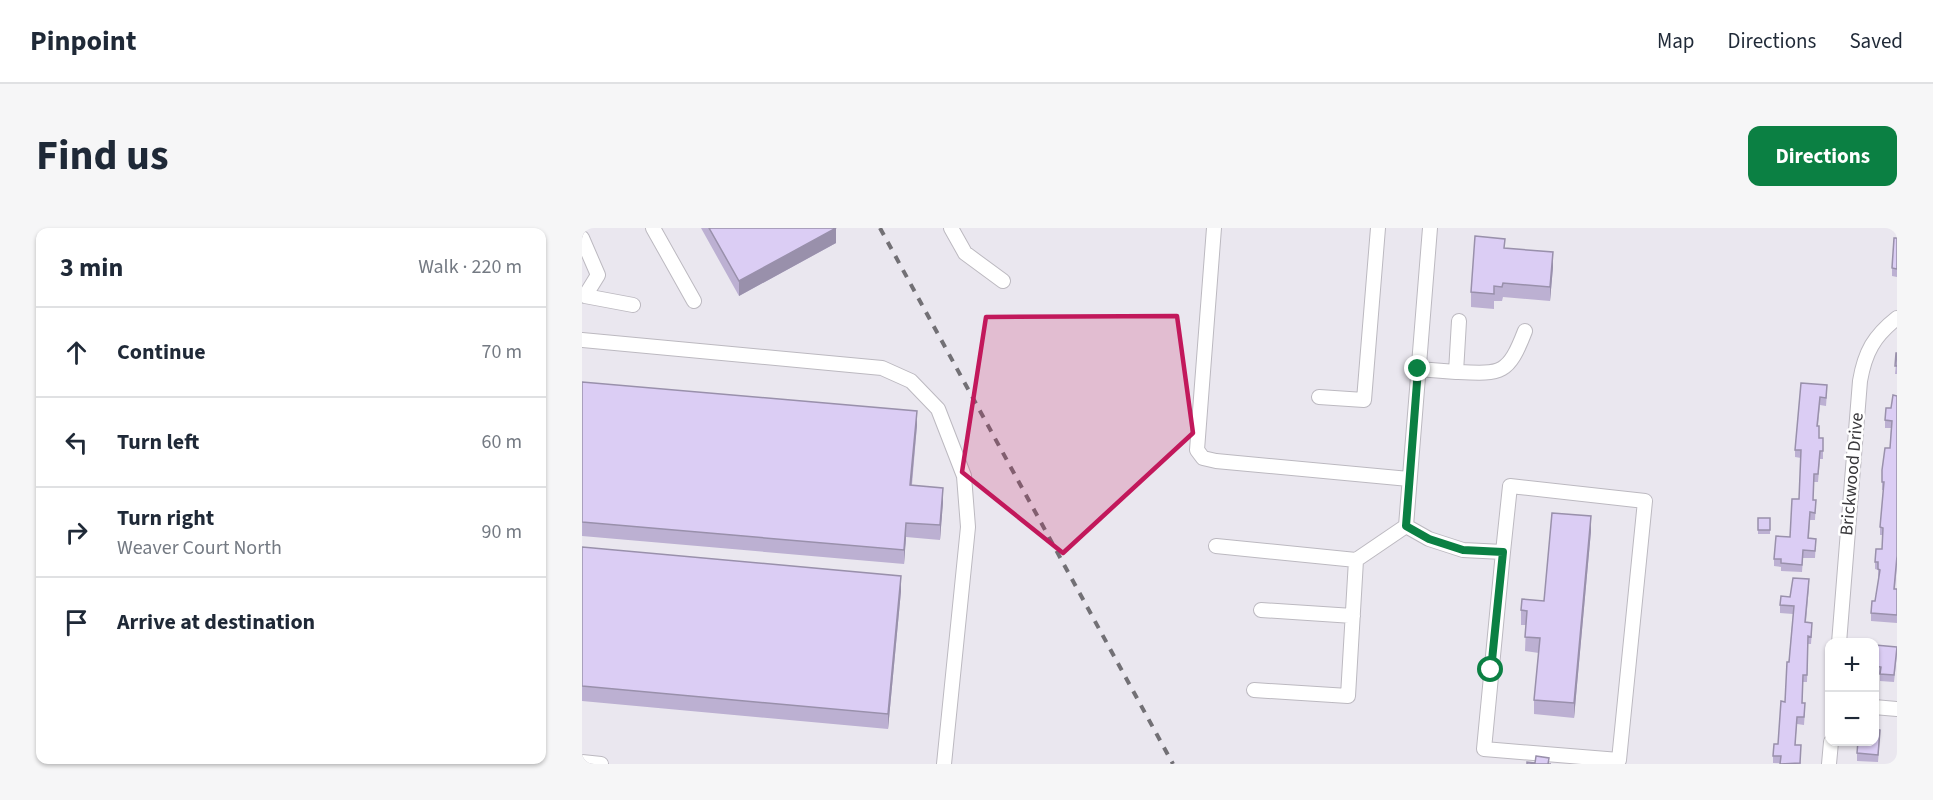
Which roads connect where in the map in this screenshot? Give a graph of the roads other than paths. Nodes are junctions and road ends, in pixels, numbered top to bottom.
1 (585, 228) edge
2 (653, 228) edge
3 (951, 228) edge
4 (1214, 228) edge
5 (1378, 228) edge
6 (1430, 228) edge
7 (582, 236) edge
8 (1003, 281) dead end
9 (694, 301) dead end
10 (633, 305) dead end
11 (1897, 318) edge
12 (1459, 321) dead end
13 (1524, 331) dead end
14 (582, 340) edge
15 (1418, 369) junction
16 (1456, 372) junction
17 (1319, 397) dead end
18 (1409, 479) junction
19 (1406, 526) junction
20 (1216, 546) dead end
21 (1503, 552) junction
22 (1356, 560) junction
23 (1261, 610) dead end
24 (1353, 616) junction
25 (1839, 638) edge
26 (1254, 690) dead end
27 (1879, 708) edge
28 (1897, 709) edge
29 (1831, 746) edge
30 (582, 762) edge
31 (601, 764) edge
32 (944, 764) edge
33 (1829, 764) edge

1 - 7 street
2 - 9 street
3 - 8 street
4 - 18 street
5 - 17 street
6 - 15 street
7 - 10 street
11 - 25 street, Brickwood Drive
12 - 16 street
13 - 16 street
14 - 32 street
15 - 16 street
15 - 18 street
18 - 19 street
19 - 21 street
19 - 22 street
20 - 22 street
21 - 21 street
22 - 24 street
23 - 24 street
24 - 26 street
27 - 28 street
29 - 33 street
30 - 31 street

